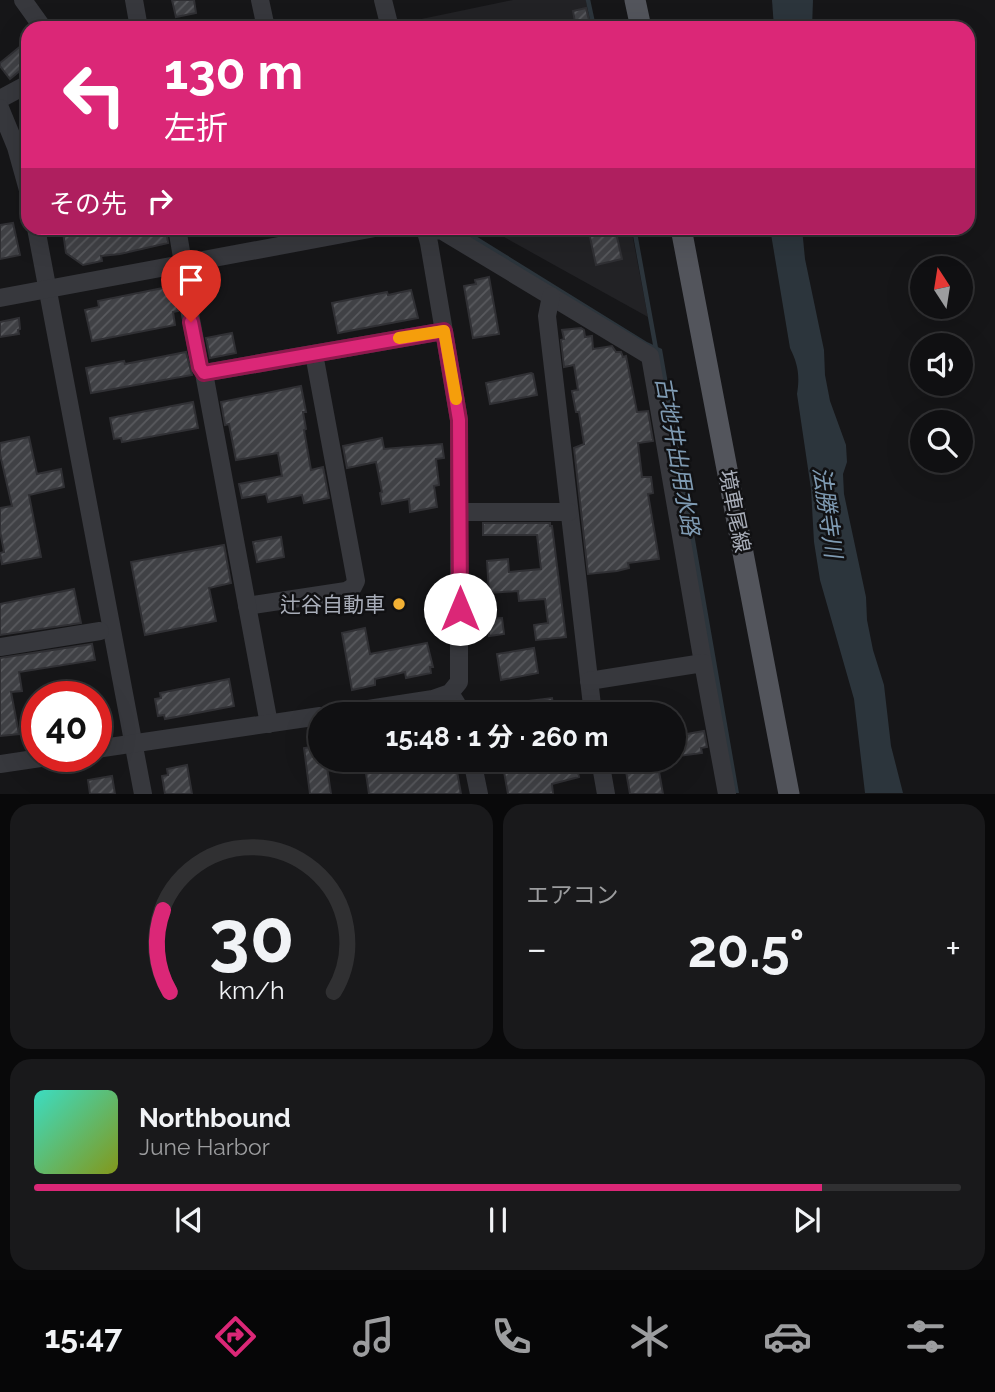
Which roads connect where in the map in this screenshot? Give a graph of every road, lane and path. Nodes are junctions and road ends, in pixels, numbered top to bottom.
1 (23, 0) edge
2 (134, 0) edge
3 (260, 0) edge
4 (383, 0) edge
5 (635, 0) edge
6 (38, 21) edge
7 (138, 21) edge
8 (264, 21) edge
9 (388, 21) edge
10 (640, 21) edge
11 (21, 88) edge
12 (0, 99) edge
13 (0, 107) edge
14 (21, 165) edge
15 (37, 235) edge
16 (178, 235) edge
17 (342, 235) edge
18 (425, 235) edge
19 (449, 235) edge
20 (682, 235) edge
21 (183, 270) junction
22 (48, 289) junction
23 (551, 296) junction
24 (0, 298) edge
25 (444, 331) junction
26 (314, 354) junction
27 (204, 373) junction
28 (460, 512) junction
29 (569, 512) junction
30 (247, 606) junction
31 (100, 631) dead end
32 (0, 647) edge
33 (703, 663) junction
34 (589, 681) junction
35 (450, 693) junction
36 (414, 702) edge
37 (456, 702) edge
38 (592, 702) edge
39 (308, 718) edge
40 (269, 724) junction
41 (134, 744) junction
42 (112, 747) edge
43 (21, 761) edge
44 (0, 764) edge
45 (475, 772) edge
46 (602, 772) edge
47 (143, 793) edge
48 (479, 793) edge
49 (606, 793) edge
50 (727, 793) edge
51 (789, 793) edge

1 - 6 street
2 - 7 street
3 - 8 street
4 - 9 street
5 - 10 main road
11 - 12 street
13 - 14 street
15 - 22 street
16 - 21 street
17 - 21 street
18 - 25 street
19 - 23 street
20 - 51 main road, 境車尾線
21 - 22 street
21 - 27 street
22 - 24 street
22 - 41 street
23 - 29 street
23 - 33 street
25 - 26 street
25 - 28 street
26 - 27 street
26 - 30 street
27 - 30 street
28 - 29 street
28 - 35 street
29 - 34 street
30 - 40 street
31 - 32 street
33 - 34 street
33 - 50 street
34 - 38 street
35 - 36 street
35 - 37 street
39 - 40 street
40 - 41 street
41 - 42 street
41 - 47 street
43 - 44 street
45 - 48 street
46 - 49 street

